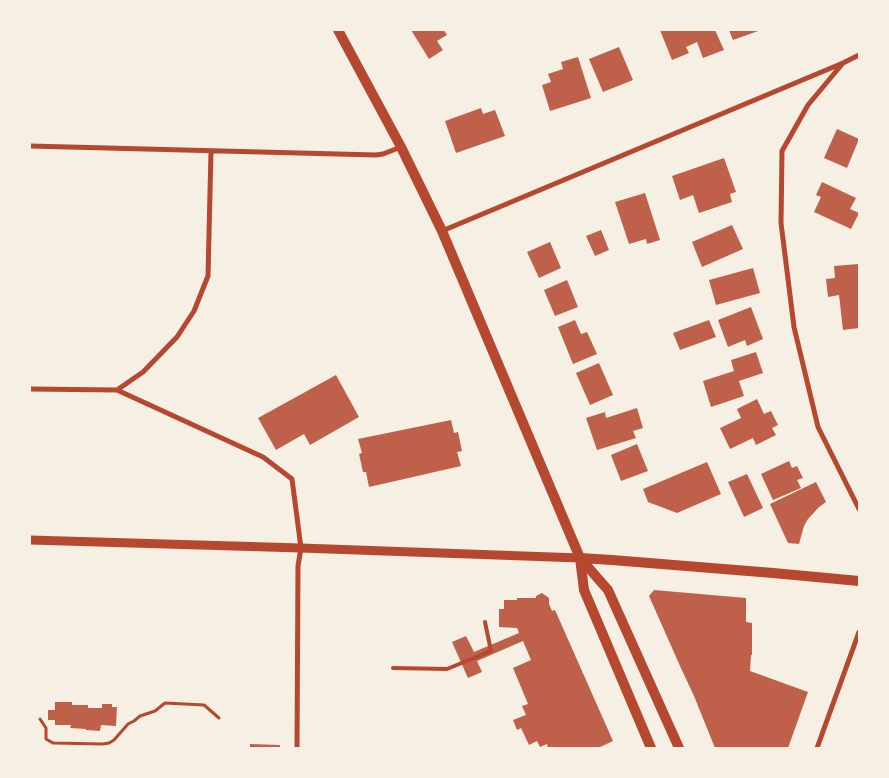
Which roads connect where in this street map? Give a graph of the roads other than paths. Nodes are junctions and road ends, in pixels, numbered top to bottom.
1 (338, 30) edge
2 (859, 55) edge
3 (843, 63) junction
4 (30, 146) edge
5 (401, 147) junction
6 (211, 151) junction
7 (442, 231) junction
8 (30, 389) edge
9 (118, 390) junction
10 (859, 509) edge
11 (30, 540) edge
12 (301, 548) junction
13 (580, 558) junction
14 (859, 581) edge
15 (486, 622) dead end
16 (859, 632) edge
17 (394, 668) dead end
18 (297, 748) edge
19 (651, 748) edge
20 (678, 748) edge
21 (817, 748) edge

1 - 5 main road
2 - 3 street
3 - 7 street
3 - 10 street
4 - 6 street
5 - 6 street
5 - 7 main road
6 - 9 street
7 - 13 main road
8 - 9 street
9 - 12 street
11 - 12 street
12 - 13 street
12 - 18 street
13 - 14 main road
13 - 19 main road
13 - 20 main road
15 - 17 lane
16 - 21 street

